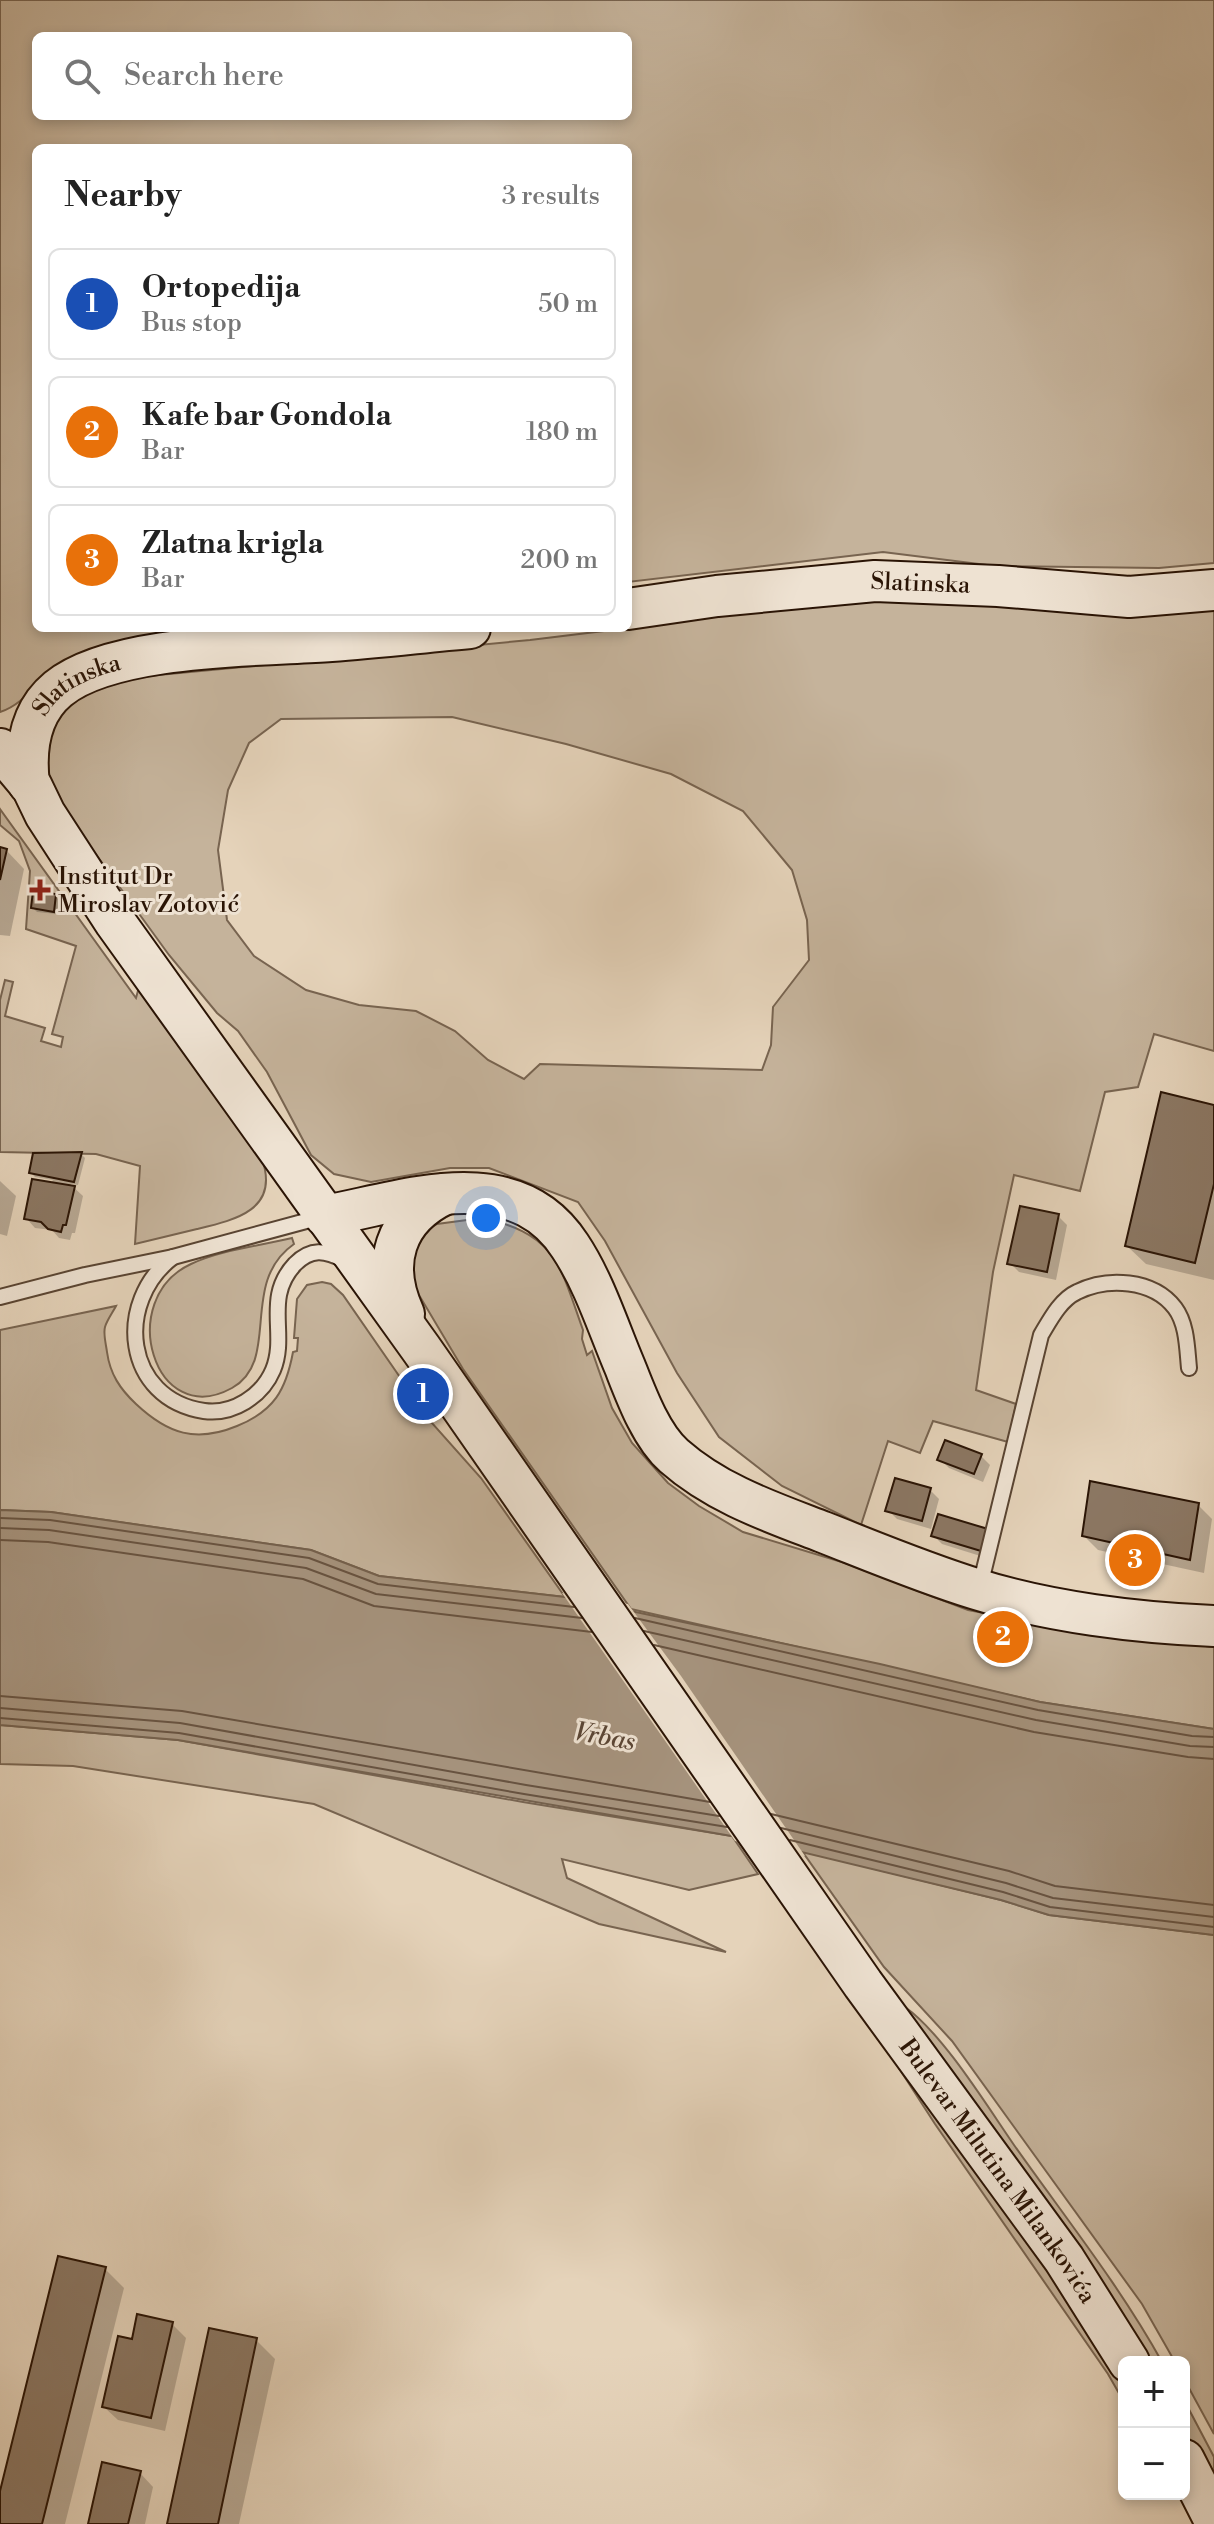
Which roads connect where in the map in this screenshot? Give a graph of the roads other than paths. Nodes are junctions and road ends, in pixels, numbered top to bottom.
1 (1214, 590) edge
2 (632, 608) edge
3 (428, 632) edge
4 (13, 754) edge
5 (449, 1192) junction
6 (325, 1216) junction
7 (173, 1257) junction
8 (380, 1292) junction
9 (0, 1297) edge
10 (422, 1350) junction
11 (1189, 1368) dead end
12 (979, 1590) junction
13 (1214, 1626) edge
14 (1125, 2356) edge
15 (1190, 2472) edge
16 (1214, 2519) edge

1 - 2 street, Slatinska
3 - 4 street, Slatinska
4 - 6 street
5 - 6 street
5 - 10 street
5 - 12 street
6 - 7 lane
6 - 8 street
7 - 8 lane
7 - 9 lane
8 - 10 street
10 - 14 street, Bulevar Milutina Milankovića
11 - 12 lane
12 - 13 street
15 - 16 street

